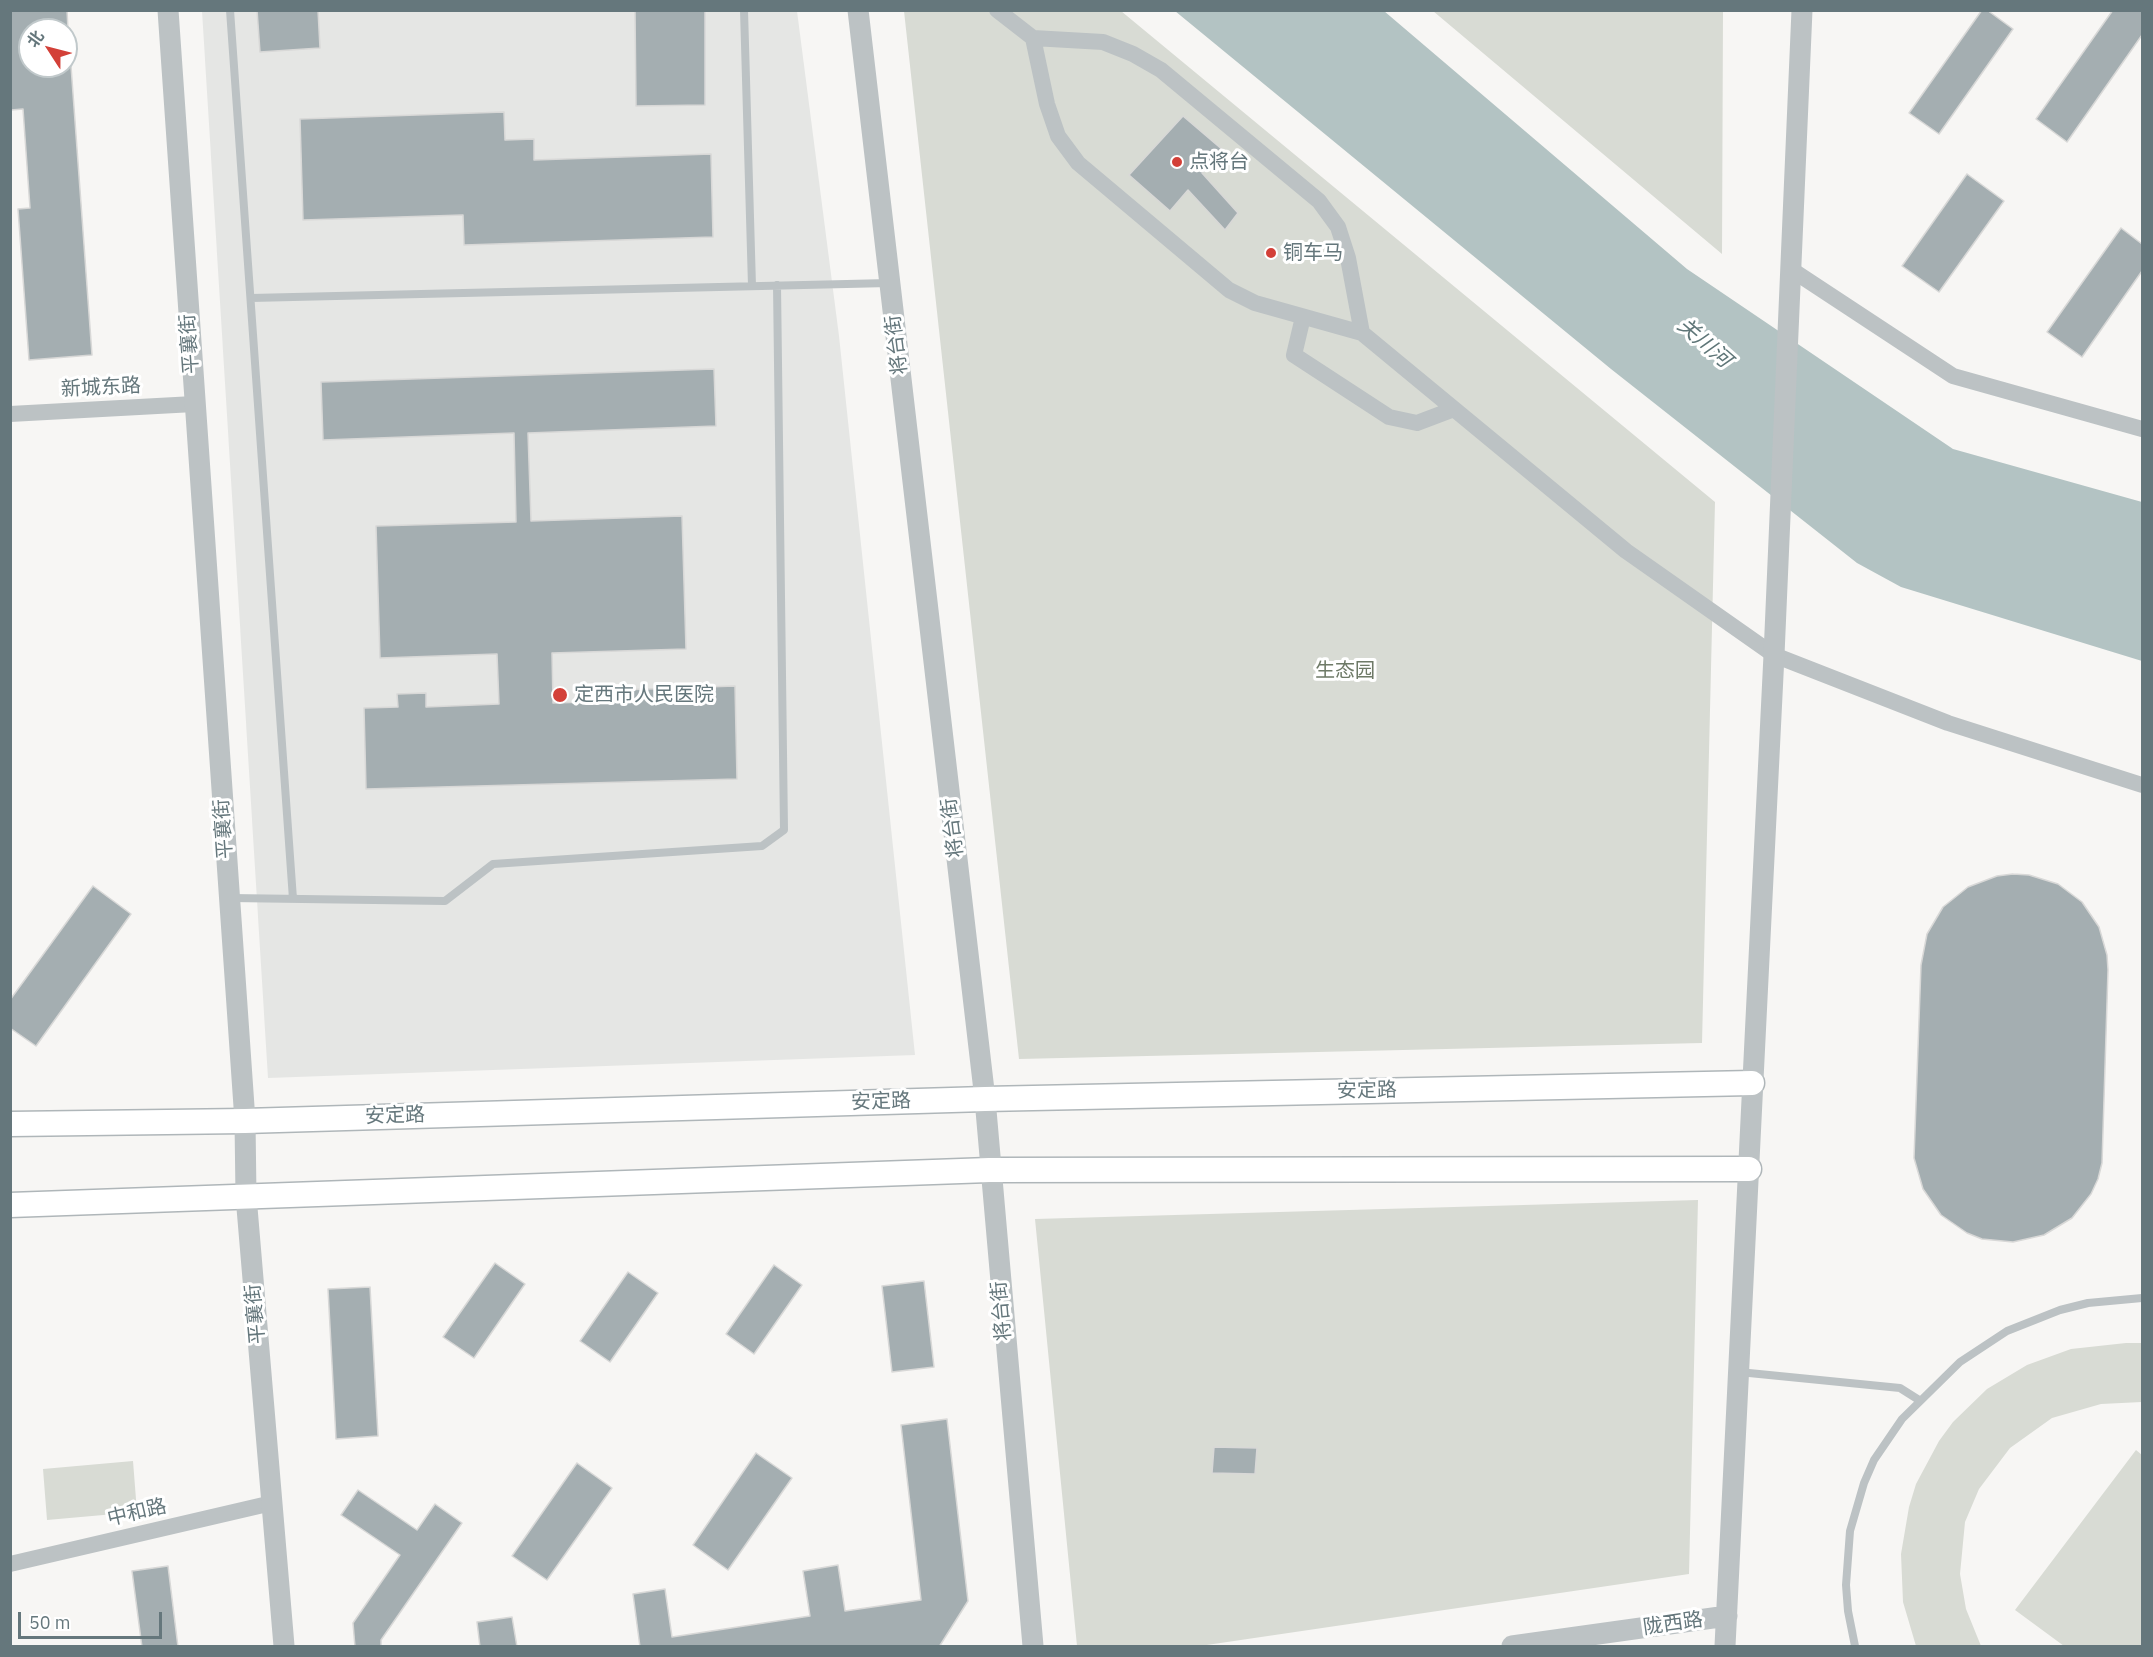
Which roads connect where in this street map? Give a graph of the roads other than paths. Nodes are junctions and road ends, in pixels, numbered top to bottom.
1 (168, 10) edge
2 (230, 10) edge
3 (744, 10) edge
4 (858, 10) edge
5 (998, 10) edge
6 (1802, 10) edge
7 (1033, 38) junction
8 (1792, 270) junction
9 (890, 283) junction
10 (777, 285) junction
11 (752, 286) junction
12 (251, 298) junction
13 (1303, 317) junction
14 (1362, 333) junction
15 (194, 404) junction
16 (1454, 409) junction
17 (10, 414) edge
18 (2142, 429) edge
19 (1774, 655) junction
20 (2142, 785) edge
21 (229, 897) junction
22 (293, 898) junction
23 (1752, 1083) junction
24 (985, 1099) junction
25 (245, 1121) junction
26 (10, 1124) edge
27 (1749, 1169) junction
28 (989, 1170) junction
29 (246, 1196) junction
30 (10, 1205) edge
31 (2142, 1298) edge
32 (1739, 1372) junction
33 (1919, 1400) junction
34 (272, 1503) junction
35 (10, 1564) edge
36 (1727, 1616) junction
37 (284, 1647) edge
38 (1033, 1647) edge
39 (1512, 1647) edge
40 (1725, 1647) edge
41 (1855, 1647) edge

1 - 15 street, 平襄街
2 - 12 lane
3 - 11 lane
4 - 9 street, 将台街
5 - 7 street
6 - 8 street
7 - 13 street
7 - 14 street
8 - 18 street
8 - 19 street
9 - 10 lane
9 - 24 street, 将台街
10 - 11 lane
10 - 22 lane
11 - 12 lane
12 - 22 lane
13 - 14 street
13 - 16 street
14 - 16 street
15 - 17 street, 新城东路
15 - 21 street, 平襄街
16 - 19 street
19 - 20 street
19 - 23 street
21 - 22 lane
21 - 25 street, 平襄街
23 - 24 main road, 安定路
23 - 27 street
24 - 25 main road, 安定路
24 - 28 street, 将台街
25 - 26 main road, 安定路
25 - 29 street, 平襄街
27 - 28 main road
27 - 32 street
28 - 29 main road
28 - 38 street, 将台街
29 - 30 main road
29 - 34 street, 平襄街
31 - 33 lane
32 - 33 lane
32 - 36 street
33 - 41 lane
34 - 35 street, 中和路
34 - 37 street, 平襄街
36 - 39 street, 陇西路
36 - 40 street

